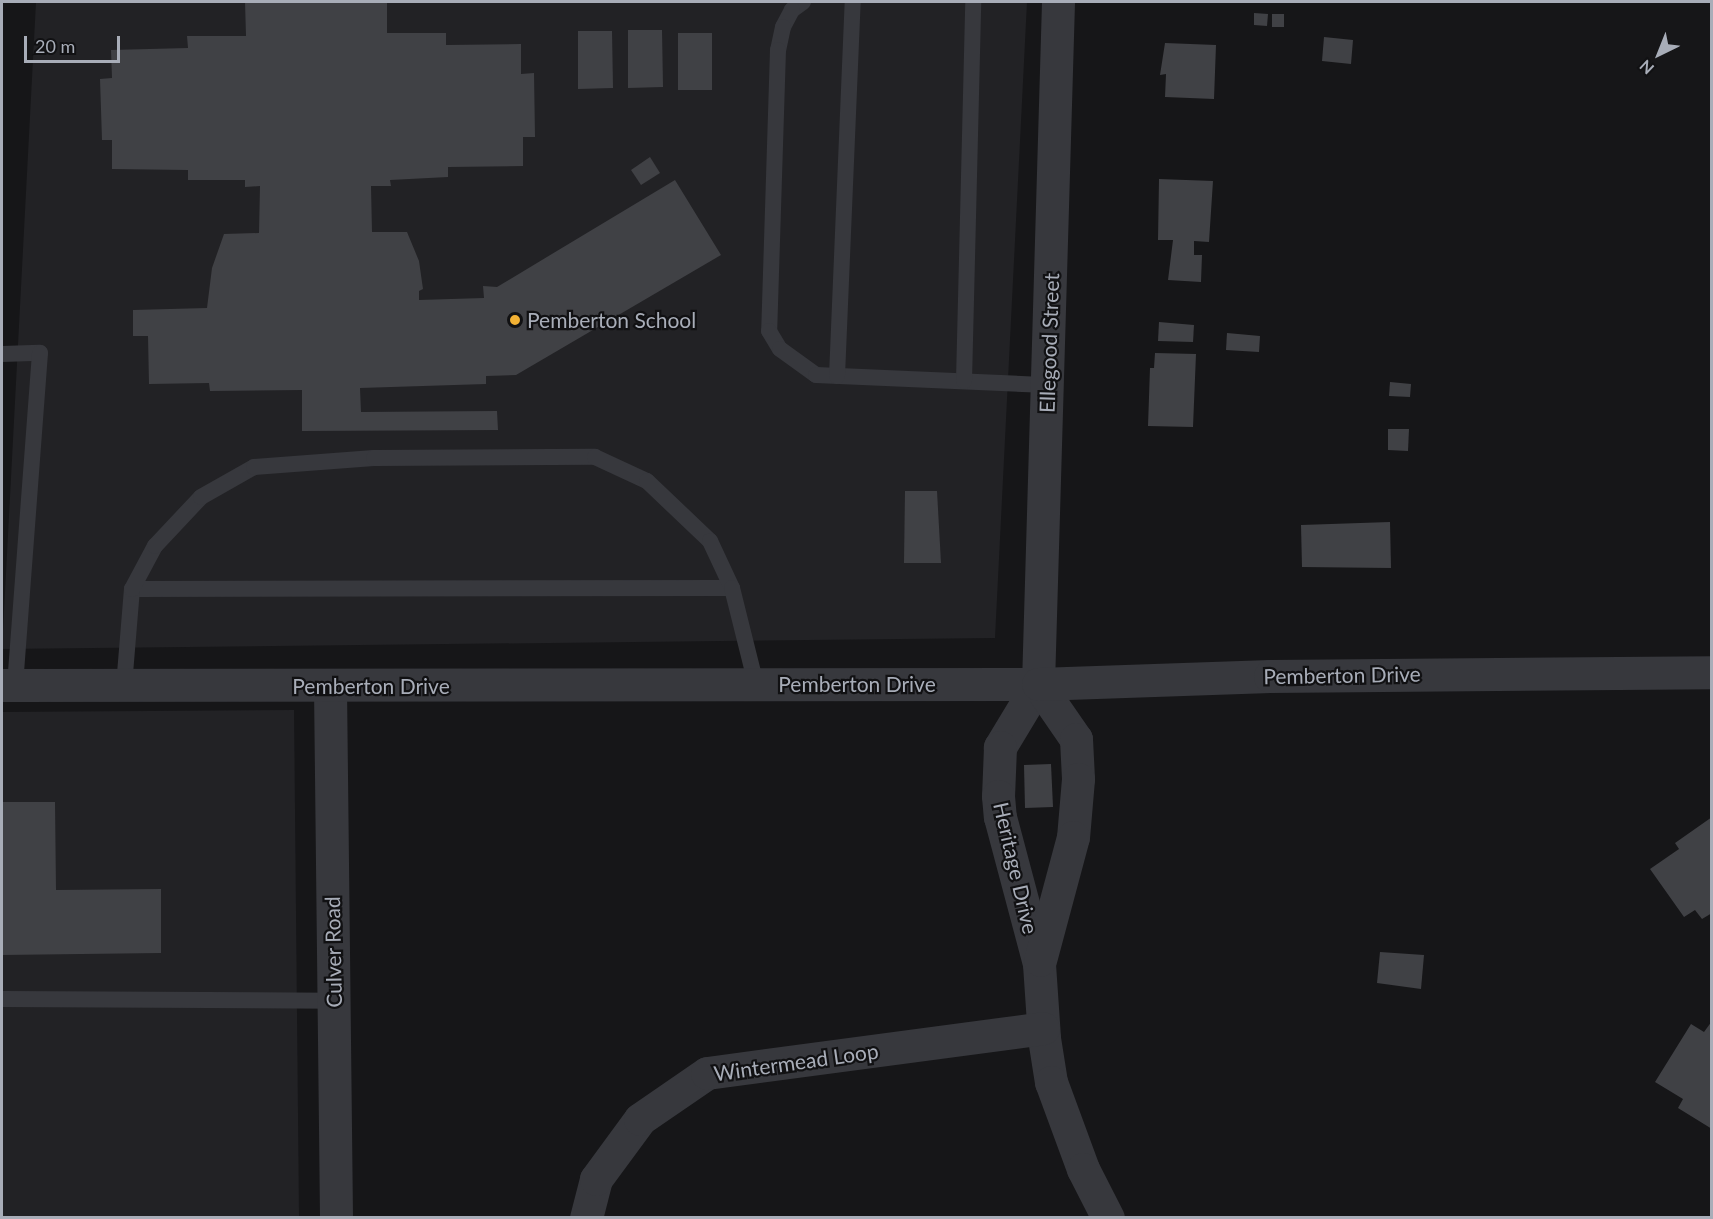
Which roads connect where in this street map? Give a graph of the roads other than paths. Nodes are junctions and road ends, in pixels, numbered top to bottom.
1 (803, 2) edge
2 (853, 2) edge
3 (973, 2) edge
4 (1058, 2) edge
5 (2, 354) edge
6 (837, 376) junction
7 (964, 381) junction
8 (1048, 385) junction
9 (732, 588) junction
10 (132, 589) junction
11 (1712, 672) edge
12 (756, 684) junction
13 (1038, 684) junction
14 (8, 685) edge
15 (124, 686) junction
16 (330, 687) junction
17 (1039, 964) junction
18 (2, 999) edge
19 (333, 1001) junction
20 (1043, 1028) junction
21 (336, 1218) edge
22 (586, 1218) edge
23 (1108, 1218) edge

1 - 6 lane
2 - 6 lane
3 - 7 lane
4 - 8 street, Ellegood Street
5 - 14 lane
6 - 7 lane
7 - 8 lane
8 - 13 street, Ellegood Street
9 - 10 lane
9 - 10 lane
9 - 12 lane
10 - 15 lane
11 - 13 street, Pemberton Drive
12 - 13 street, Pemberton Drive
12 - 16 street, Pemberton Drive
13 - 17 street, Heritage Drive
13 - 17 street, Heritage Drive
14 - 15 street, Pemberton Drive
15 - 16 street, Pemberton Drive
16 - 19 street, Culver Road
17 - 20 street, Heritage Drive
18 - 19 lane
19 - 21 street, Culver Road
20 - 22 street, Wintermead Loop
20 - 23 street, Heritage Drive

